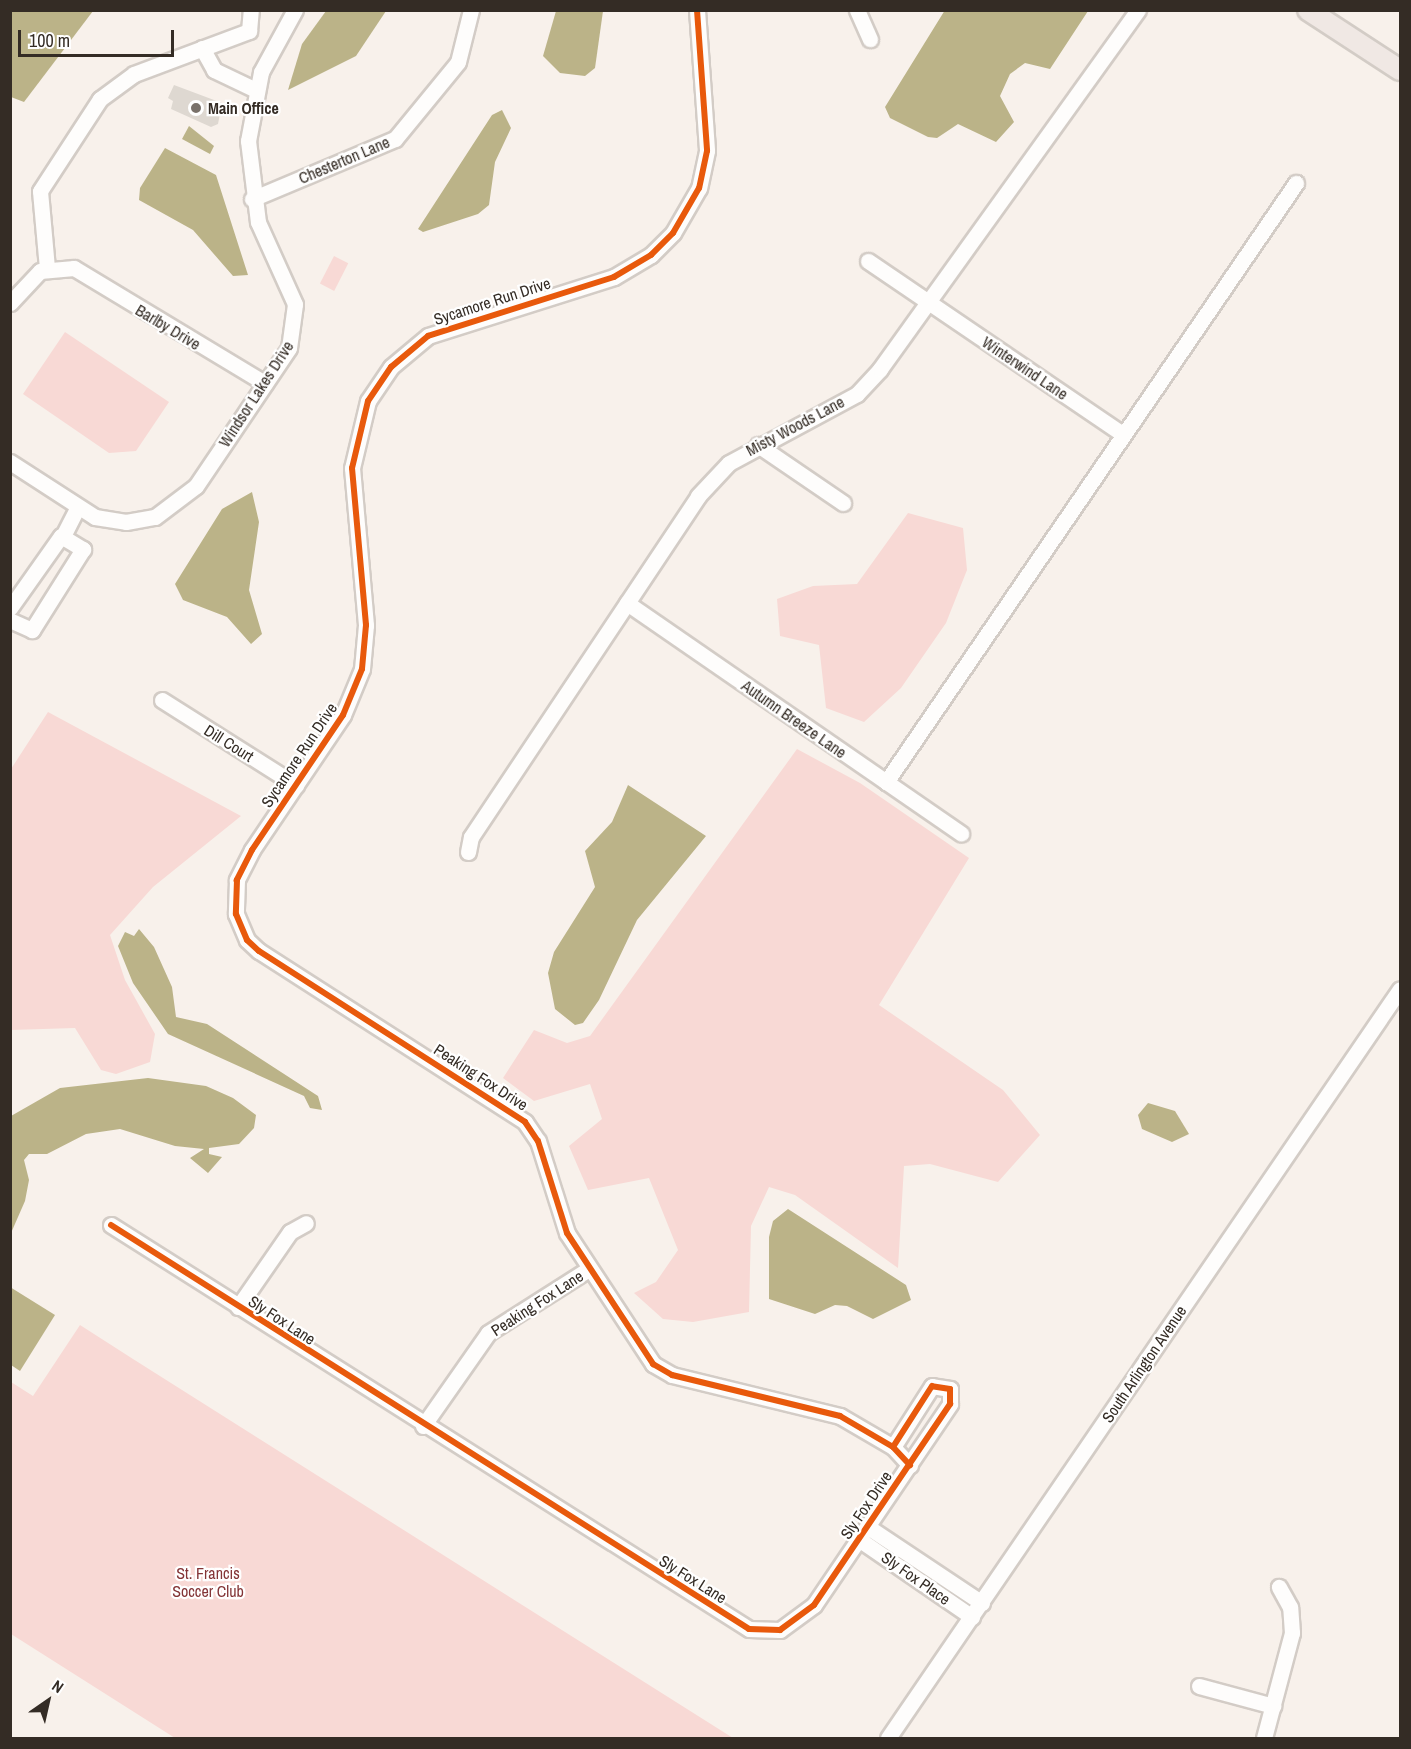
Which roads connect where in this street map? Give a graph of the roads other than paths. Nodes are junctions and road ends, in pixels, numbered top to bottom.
1 (251, 10) edge
2 (295, 10) edge
3 (471, 10) edge
4 (698, 10) edge
5 (857, 10) edge
6 (1129, 10) edge
7 (1138, 10) edge
8 (1308, 10) edge
9 (1126, 29) junction
10 (249, 31) junction
11 (870, 39) dead end
12 (273, 44) junction
13 (202, 48) junction
14 (1401, 70) edge
15 (256, 90) junction
16 (1296, 183) dead end
17 (252, 199) junction
18 (868, 261) dead end
19 (47, 268) junction
20 (927, 301) junction
21 (10, 303) edge
22 (265, 383) junction
23 (1123, 434) junction
24 (758, 445) junction
25 (10, 462) edge
26 (843, 503) dead end
27 (77, 508) junction
28 (63, 536) junction
29 (627, 603) junction
30 (10, 608) edge
31 (10, 620) edge
32 (162, 700) dead end
33 (886, 782) junction
34 (296, 785) junction
35 (961, 833) dead end
36 (252, 850) joint
37 (468, 852) dead end
38 (1401, 989) edge
39 (306, 1223) dead end
40 (111, 1225) dead end
41 (589, 1269) junction
42 (238, 1307) junction
43 (423, 1426) junction
44 (893, 1447) junction
45 (910, 1465) junction
46 (864, 1533) junction
47 (1279, 1587) dead end
48 (982, 1602) junction
49 (972, 1617) junction
50 (780, 1630) joint
51 (1199, 1686) dead end
52 (1273, 1707) junction
53 (888, 1738) edge
54 (1264, 1738) edge

1 - 10 street
2 - 12 street, Windsor Lakes Drive
3 - 17 street, Chesterton Lane
4 - 34 street, Sycamore Run Drive
5 - 11 street
6 - 9 street
7 - 9 street, Misty Woods Lane
8 - 14 main road
9 - 20 street, Misty Woods Lane
10 - 12 street
10 - 13 street
12 - 15 street, Windsor Lakes Drive
13 - 15 street
13 - 19 street
15 - 17 street, Windsor Lakes Drive
16 - 23 street
17 - 22 street, Windsor Lakes Drive
18 - 20 street, Winterwind Lane
19 - 21 street
19 - 22 street, Barlby Drive
20 - 23 street, Winterwind Lane
20 - 24 street, Misty Woods Lane
22 - 27 street, Windsor Lakes Drive
23 - 33 street
24 - 26 street
24 - 29 street, Misty Woods Lane
25 - 27 street
27 - 28 street
28 - 30 street
28 - 31 street
29 - 33 street, Autumn Breeze Lane
29 - 37 street, Misty Woods Lane
32 - 34 street, Dill Court
33 - 35 street, Autumn Breeze Lane
34 - 36 street, Sycamore Run Drive
36 - 41 street, Peaking Fox Drive
38 - 48 street, South Arlington Avenue
39 - 42 street
40 - 42 street, Sly Fox Lane
41 - 43 street, Peaking Fox Lane
41 - 44 street, Peaking Fox Drive
42 - 43 street, Sly Fox Lane
43 - 50 street, Sly Fox Lane
44 - 45 street, Peaking Fox Drive
44 - 45 street, Sly Fox Drive
45 - 46 street, Sly Fox Drive
46 - 48 street, Sly Fox Place
46 - 49 street, Sly Fox Place
46 - 50 street, Sly Fox Drive
47 - 52 street
48 - 49 street, South Arlington Avenue
49 - 53 street, South Arlington Avenue
51 - 52 street
52 - 54 street

